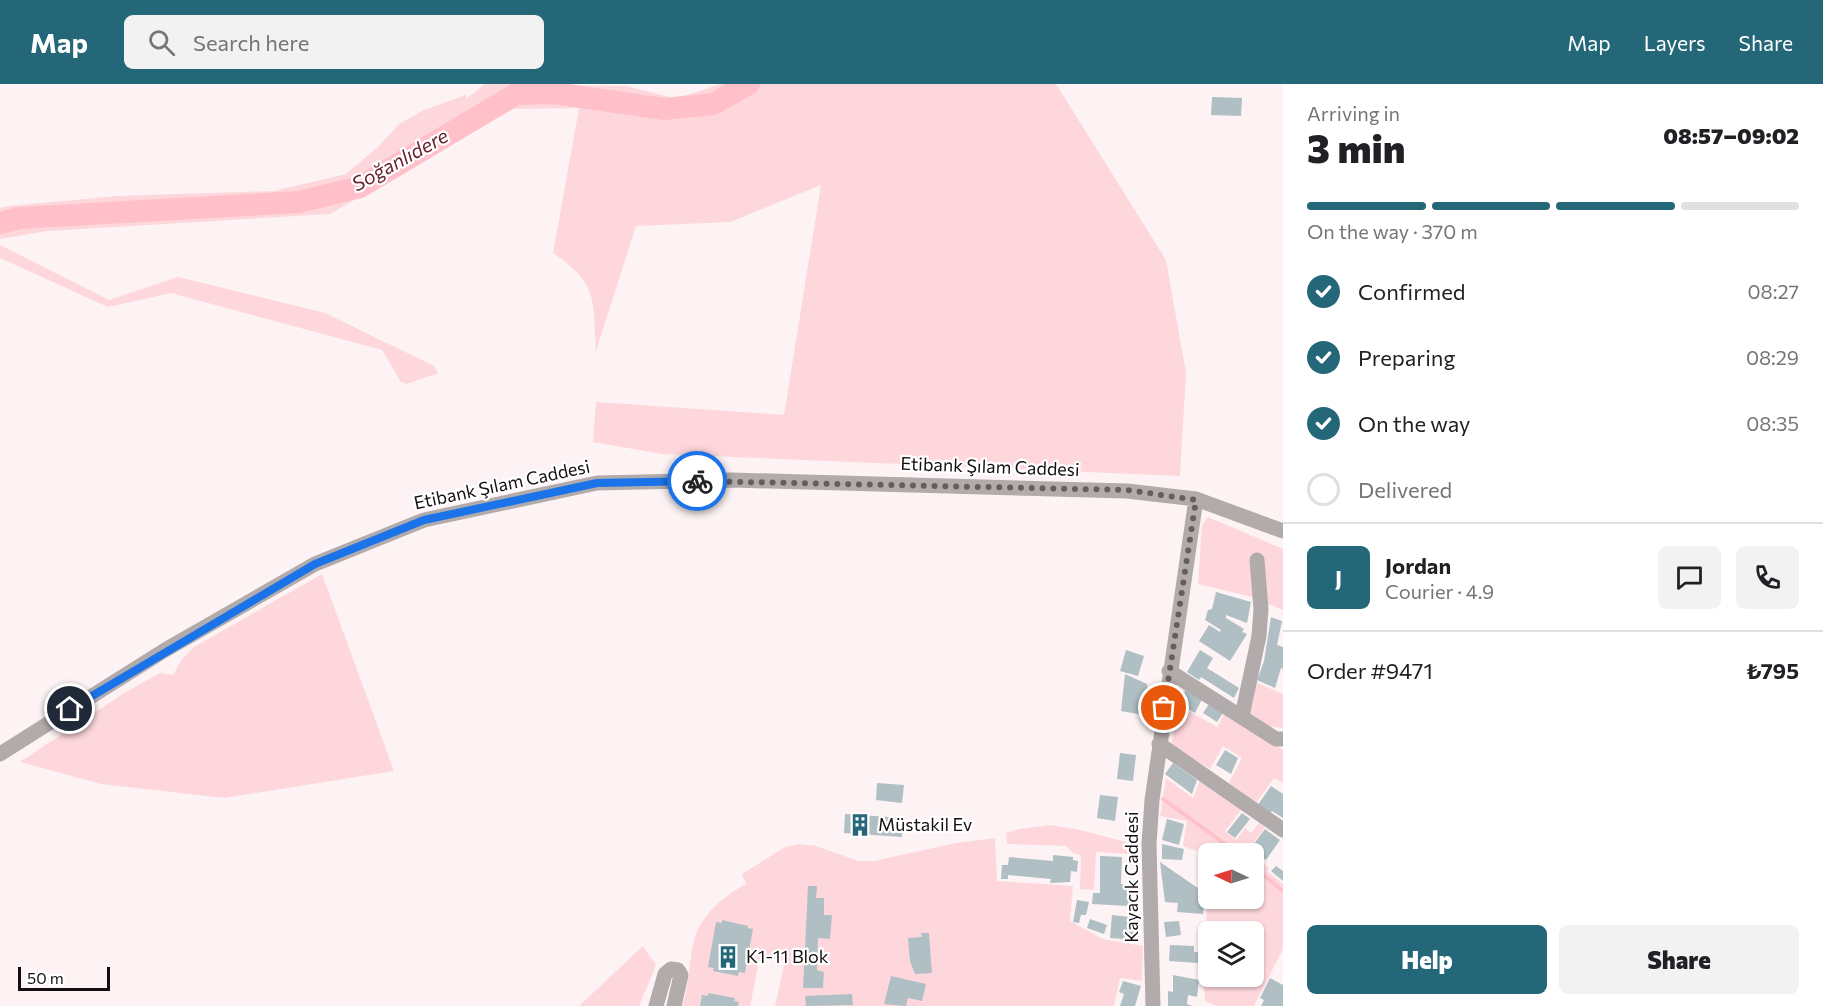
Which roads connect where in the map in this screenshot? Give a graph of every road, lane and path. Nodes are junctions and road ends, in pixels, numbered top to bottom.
1 (1196, 500) junction
2 (1283, 531) edge
3 (1257, 560) dead end
4 (1169, 671) junction
5 (1242, 716) junction
6 (1283, 739) edge
7 (1159, 744) junction
8 (0, 754) edge
9 (1283, 831) edge
10 (656, 1006) edge
11 (674, 1006) edge
12 (1153, 1006) edge

1 - 2 street, Etibank Şılam Caddesi
1 - 4 street, Kayacık Caddesi
1 - 8 street, Etibank Şılam Caddesi
3 - 5 street
4 - 5 street
4 - 7 street, Kayacık Caddesi
5 - 6 street
7 - 9 street
7 - 12 street, Kayacık Caddesi
10 - 11 street

